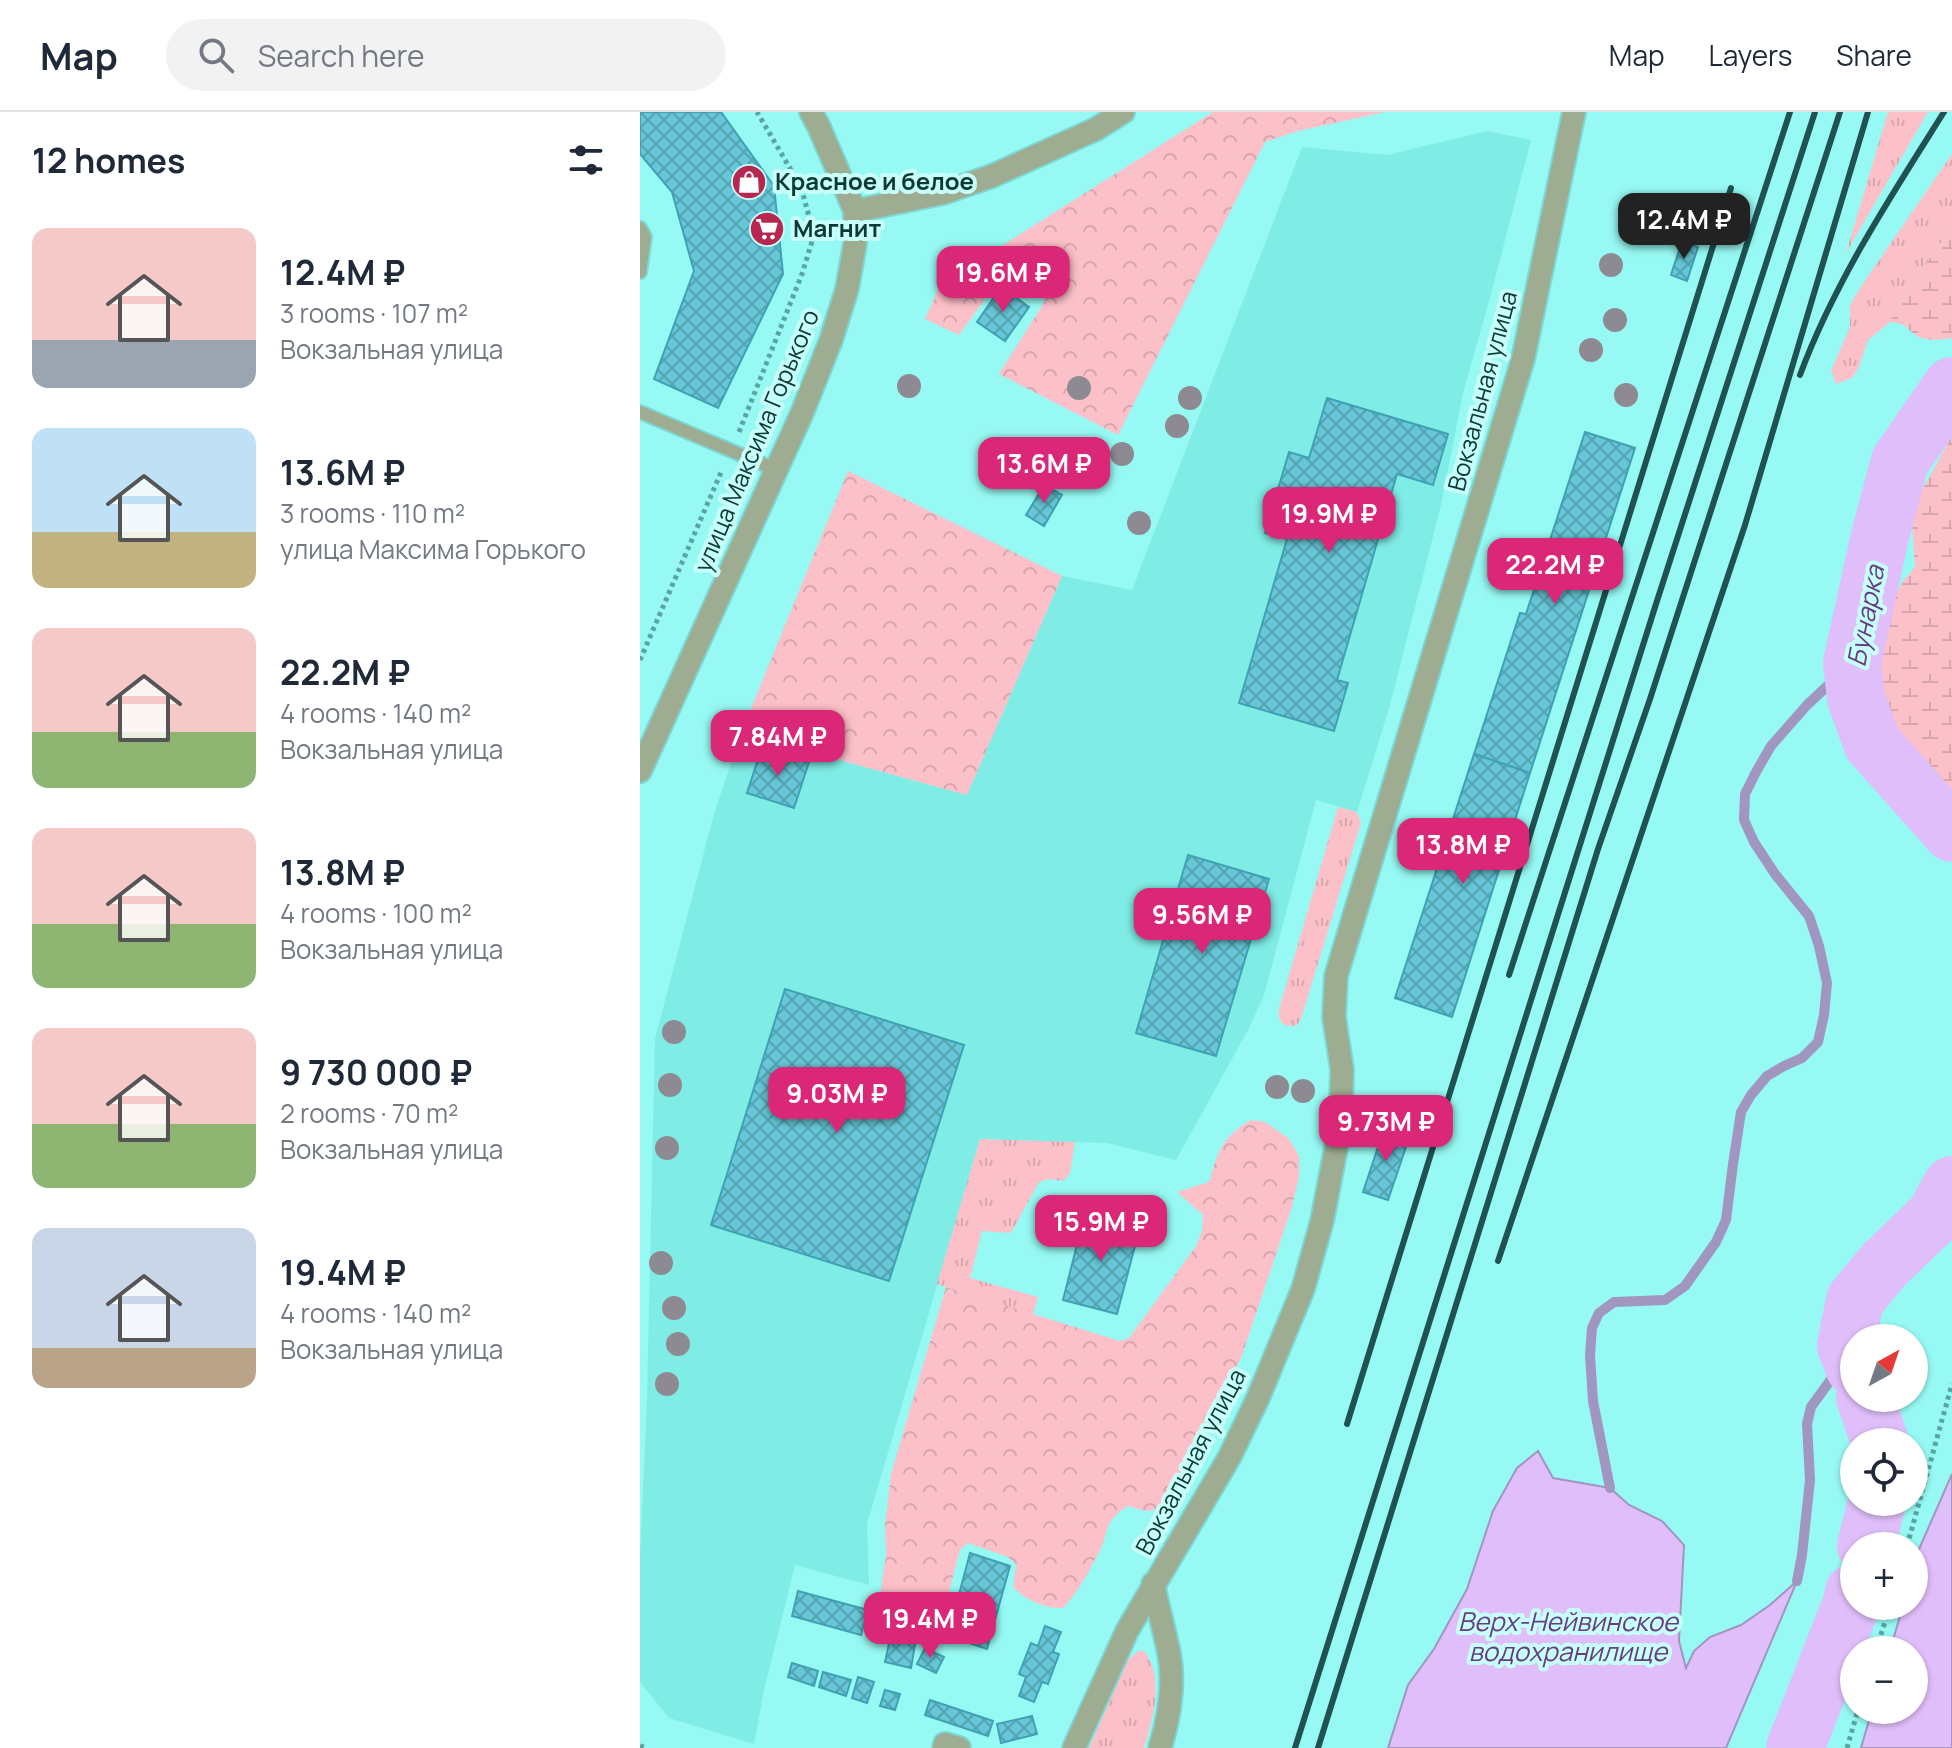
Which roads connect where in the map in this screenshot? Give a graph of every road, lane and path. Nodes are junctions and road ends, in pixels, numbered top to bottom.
1 (757, 112) edge
2 (811, 112) edge
3 (1123, 112) edge
4 (1574, 112) edge
5 (855, 211) junction
6 (640, 228) edge
7 (640, 272) edge
8 (640, 412) edge
9 (731, 450) junction
10 (777, 470) junction
11 (643, 644) edge
12 (640, 660) edge
13 (640, 771) edge
14 (1952, 1384) edge
15 (1911, 1532) edge
16 (1153, 1584) junction
17 (1854, 1724) edge
18 (640, 1746) edge
19 (647, 1748) edge
20 (944, 1748) edge
21 (959, 1748) edge
22 (1074, 1748) edge
23 (1160, 1748) edge
24 (1847, 1748) edge

1 - 9 path
2 - 5 street
3 - 5 street
4 - 16 street, Вокзальная улица
5 - 10 street, улица Максима Горького
6 - 7 lane
8 - 9 lane
9 - 10 lane
9 - 11 path
10 - 13 street, улица Максима Горького
11 - 12 path
14 - 15 path
16 - 22 street, Вокзальная улица
16 - 23 street, Вокзальная улица
17 - 24 path
18 - 19 path
20 - 21 street

